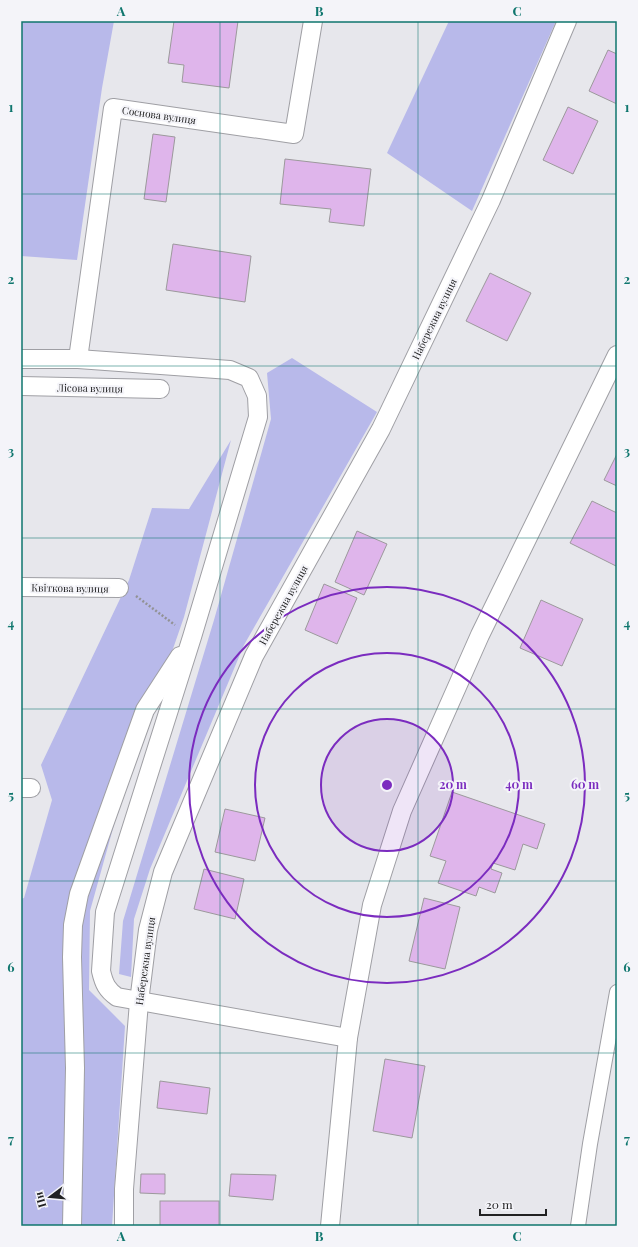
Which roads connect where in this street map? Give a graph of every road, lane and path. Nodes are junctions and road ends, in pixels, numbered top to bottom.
1 (313, 21) edge
2 (567, 21) edge
3 (617, 355) edge
4 (78, 358) junction
5 (21, 359) edge
6 (21, 386) edge
7 (160, 389) dead end
8 (21, 587) edge
9 (119, 588) joint
10 (192, 637) junction
11 (617, 992) edge
12 (139, 1002) junction
13 (348, 1038) junction
14 (72, 1226) edge
15 (124, 1226) edge
16 (330, 1226) edge
17 (578, 1226) edge

1 - 4 street, Соснова вулиця
2 - 12 street, Набережна вулиця
3 - 13 street
4 - 5 street
4 - 10 street
6 - 7 street, Лісова вулиця
8 - 9 street, Квіткова вулиця
9 - 10 path
10 - 12 street
10 - 14 street
11 - 17 street
12 - 13 street
12 - 15 street, Набережна вулиця
13 - 16 street

